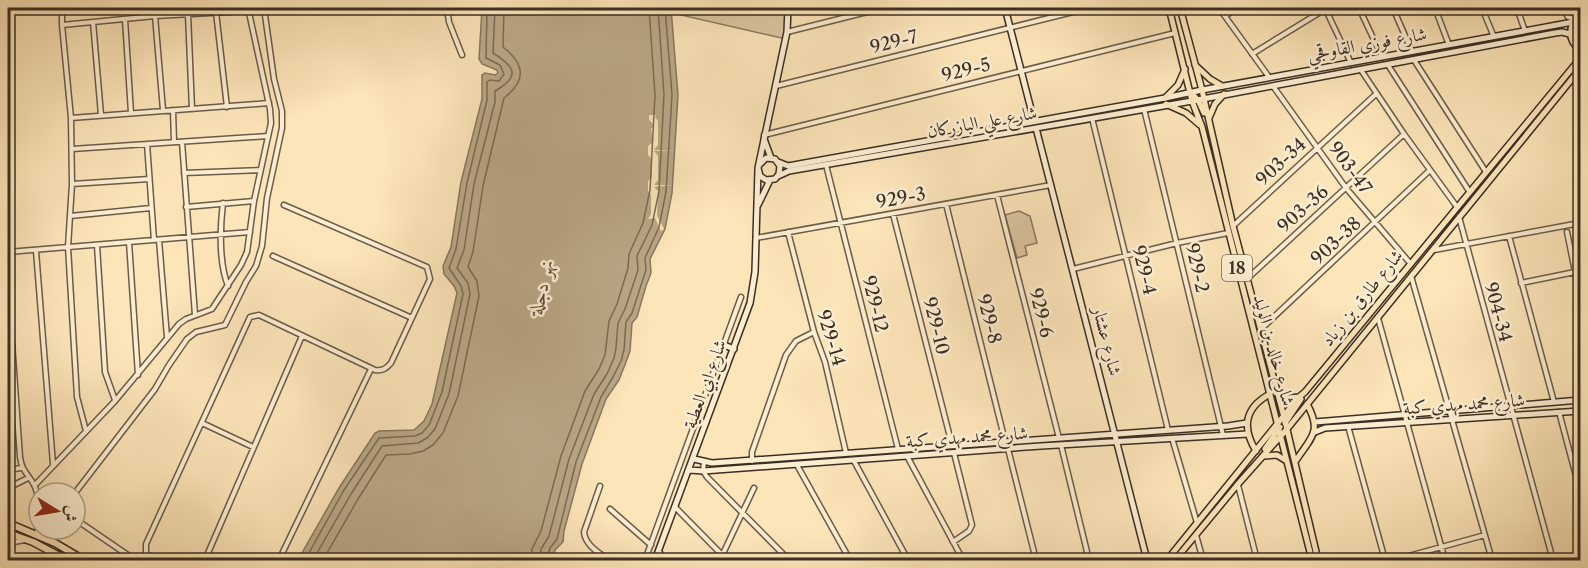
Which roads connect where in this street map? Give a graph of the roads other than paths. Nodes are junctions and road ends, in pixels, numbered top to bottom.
1 (62, 8) edge
2 (171, 8) edge
3 (264, 8) edge
4 (447, 8) edge
5 (788, 8) edge
6 (884, 8) edge
7 (1005, 8) edge
8 (1089, 8) edge
9 (1169, 8) edge
10 (1180, 8) edge
11 (1219, 8) edge
12 (1238, 8) edge
13 (1325, 8) edge
14 (1359, 8) edge
15 (1393, 8) edge
16 (1435, 8) edge
17 (1482, 8) edge
18 (1517, 8) edge
19 (1563, 8) edge
20 (248, 9) edge
21 (216, 12) junction
22 (188, 14) junction
23 (1581, 14) edge
24 (172, 15) junction
25 (155, 16) junction
26 (1225, 16) junction
27 (125, 19) junction
28 (1574, 20) junction
29 (93, 22) junction
30 (62, 26) junction
31 (1010, 27) junction
32 (1526, 31) junction
33 (787, 32) junction
34 (1176, 33) junction
35 (1570, 34) junction
36 (1494, 37) junction
37 (1449, 45) junction
38 (1412, 52) junction
39 (1581, 53) edge
40 (1252, 54) junction
41 (462, 56) dead end
42 (1382, 57) junction
43 (1414, 59) junction
44 (1351, 63) junction
45 (1388, 64) junction
46 (1195, 65) junction
47 (1185, 67) junction
48 (1360, 69) junction
49 (1581, 69) edge
50 (1021, 70) junction
51 (1269, 77) junction
52 (775, 86) junction
53 (1222, 86) junction
54 (1273, 86) junction
55 (1202, 90) junction
56 (1192, 92) junction
57 (1224, 94) junction
58 (1376, 94) junction
59 (1198, 100) junction
60 (1166, 101) junction
61 (269, 103) junction
62 (227, 107) junction
63 (1144, 108) junction
64 (192, 109) junction
65 (163, 110) junction
66 (172, 110) junction
67 (131, 113) junction
68 (101, 116) junction
69 (1092, 117) junction
70 (71, 118) junction
71 (1034, 121) junction
72 (1209, 125) junction
73 (1202, 127) junction
74 (1036, 128) junction
75 (1404, 134) junction
76 (764, 135) junction
77 (268, 136) junction
78 (174, 142) junction
79 (182, 142) junction
80 (147, 144) junction
81 (1318, 147) junction
82 (72, 149) junction
83 (771, 158) junction
84 (778, 162) junction
85 (826, 165) junction
86 (758, 167) junction
87 (260, 170) junction
88 (1430, 170) junction
89 (1486, 172) junction
90 (184, 173) junction
91 (778, 176) junction
92 (149, 179) junction
93 (770, 180) junction
94 (72, 184) junction
95 (1051, 185) junction
96 (1346, 188) junction
97 (1469, 191) junction
98 (997, 195) junction
99 (254, 201) junction
100 (223, 203) junction
101 (945, 204) junction
102 (284, 205) dead end
103 (186, 207) junction
104 (1457, 207) junction
105 (151, 208) junction
106 (756, 213) junction
107 (893, 214) junction
108 (70, 216) junction
109 (1459, 217) junction
110 (1374, 223) junction
111 (1581, 223) edge
112 (840, 224) junction
113 (1233, 226) junction
114 (250, 232) junction
115 (788, 232) junction
116 (1567, 232) dead end
117 (1228, 233) junction
118 (221, 234) junction
119 (1509, 236) junction
120 (189, 237) junction
121 (756, 238) junction
122 (154, 240) junction
123 (159, 240) junction
124 (129, 242) junction
125 (1177, 243) junction
126 (97, 245) junction
127 (1466, 245) junction
128 (68, 247) junction
129 (1432, 250) junction
130 (36, 251) junction
131 (8, 252) edge
132 (273, 256) dead end
133 (1127, 256) junction
134 (1410, 262) junction
135 (1073, 269) junction
136 (1575, 272) junction
137 (1411, 276) junction
138 (1247, 278) junction
139 (1521, 283) junction
140 (8, 285) edge
141 (228, 287) junction
142 (1581, 296) edge
143 (741, 297) dead end
144 (195, 315) junction
145 (1377, 316) junction
146 (412, 318) junction
147 (1260, 330) junction
148 (814, 332) junction
149 (302, 336) junction
150 (167, 337) junction
151 (724, 345) junction
152 (734, 349) junction
153 (371, 369) junction
154 (138, 375) junction
155 (8, 381) edge
156 (14, 381) junction
157 (1305, 392) junction
158 (1273, 394) junction
159 (1299, 397) junction
160 (1581, 400) edge
161 (115, 401) junction
162 (1554, 402) junction
163 (1307, 404) junction
164 (1509, 406) junction
165 (1450, 410) junction
166 (1581, 411) edge
167 (1559, 412) junction
168 (1405, 413) junction
169 (1512, 415) junction
170 (1452, 419) junction
171 (1315, 422) junction
172 (202, 423) junction
173 (1247, 423) junction
174 (1285, 423) junction
175 (1407, 423) junction
176 (1279, 426) junction
177 (1348, 426) junction
178 (1221, 427) junction
179 (1178, 429) junction
180 (1168, 430) junction
181 (87, 432) junction
182 (1315, 432) junction
183 (1115, 434) junction
184 (1248, 434) junction
185 (1222, 435) junction
186 (1281, 436) junction
187 (1172, 437) junction
188 (1179, 437) junction
189 (1059, 438) junction
190 (1040, 439) junction
191 (1005, 441) junction
192 (1115, 442) junction
193 (952, 445) junction
194 (1061, 445) junction
195 (1041, 446) junction
196 (253, 447) junction
197 (898, 449) junction
198 (1008, 449) junction
199 (883, 450) junction
200 (1256, 451) junction
201 (846, 453) junction
202 (954, 453) junction
203 (907, 456) junction
204 (1263, 456) junction
205 (881, 458) junction
206 (694, 459) junction
207 (752, 459) junction
208 (854, 460) junction
209 (704, 462) junction
210 (1295, 462) junction
211 (1287, 464) junction
212 (53, 465) junction
213 (797, 465) junction
214 (21, 468) junction
215 (753, 468) junction
216 (8, 470) edge
217 (690, 470) junction
218 (703, 471) junction
219 (28, 478) junction
220 (31, 481) edge
221 (38, 481) edge
222 (84, 481) edge
223 (1238, 484) junction
224 (600, 486) dead end
225 (8, 488) edge
226 (754, 488) dead end
227 (1581, 491) edge
228 (610, 508) dead end
229 (676, 508) junction
230 (742, 513) junction
231 (8, 523) edge
232 (1197, 524) junction
233 (87, 527) edge
234 (27, 531) edge
235 (8, 533) edge
236 (1196, 535) junction
237 (1485, 535) junction
238 (26, 540) junction
239 (50, 541) edge
240 (953, 542) junction
241 (8, 543) edge
242 (651, 545) junction
243 (1442, 547) junction
244 (659, 552) junction
245 (722, 555) junction
246 (67, 561) edge
247 (84, 561) edge
248 (135, 561) edge
249 (156, 561) edge
250 (205, 561) edge
251 (279, 561) edge
252 (609, 561) edge
253 (645, 561) edge
254 (656, 561) edge
255 (667, 561) edge
256 (720, 561) edge
257 (728, 561) edge
258 (789, 561) edge
259 (850, 561) edge
260 (908, 561) edge
261 (963, 561) edge
262 (1036, 561) edge
263 (1089, 561) edge
264 (1147, 561) edge
265 (1167, 561) edge
266 (1175, 561) edge
267 (1203, 561) edge
268 (1257, 561) edge
269 (1312, 561) edge
270 (1318, 561) edge
271 (1385, 561) edge
272 (1394, 561) edge
273 (1445, 561) edge
274 (1492, 561) edge
275 (1553, 561) edge

1 - 30 street
2 - 24 street
3 - 222 street
4 - 41 street
5 - 33 street, شارع ابي العطية
6 - 33 street
7 - 31 street
8 - 31 street, 929-7
9 - 34 main road
10 - 46 main road, شارع خالد بن الوليد / 18
11 - 26 street
12 - 26 street
13 - 40 street
13 - 44 street
14 - 42 street
15 - 38 street
16 - 37 street
17 - 36 street
18 - 32 street
19 - 28 street
20 - 21 street
20 - 61 street
21 - 22 street
21 - 62 street
22 - 24 street
22 - 64 street
23 - 28 main road
24 - 25 street
25 - 27 street
25 - 65 street
26 - 40 street
27 - 29 street
27 - 67 street
28 - 32 street, شارع فوزي القاوقجي
28 - 35 main road
29 - 30 street
29 - 68 street
30 - 70 street
31 - 50 street
31 - 52 street, 929-7
32 - 36 street, شارع فوزي القاوقجي
33 - 52 street, شارع ابي العطية
34 - 47 main road
34 - 50 street, 929-5
35 - 39 main road
35 - 43 street, شارع فوزي القاوقجي
36 - 37 street, شارع فوزي القاوقجي
37 - 38 street, شارع فوزي القاوقجي
38 - 42 street, شارع فوزي القاوقجي
39 - 89 main road, شارع طارق بن زياد
40 - 51 street
42 - 44 street, شارع فوزي القاوقجي
43 - 45 street, شارع فوزي القاوقجي
43 - 89 street
44 - 51 street, شارع فوزي القاوقجي
45 - 48 street, شارع فوزي القاوقجي
45 - 97 street
46 - 53 main road
46 - 55 main road, شارع خالد بن الوليد / 18
47 - 56 main road, شارع خالد بن الوليد
47 - 60 main road
48 - 54 street, شارع فوزي القاوقجي
48 - 58 street
49 - 109 main road, شارع طارق بن زياد
50 - 71 street
50 - 76 street, 929-5
51 - 53 street, شارع فوزي القاوقجي
52 - 76 street, شارع ابي العطية
53 - 55 street, شارع فوزي القاوقجي
54 - 57 street, شارع فوزي القاوقجي
54 - 81 street, 903-47
55 - 56 street, شارع فوزي القاوقجي
55 - 59 main road, شارع خالد بن الوليد / 18
56 - 59 main road
56 - 59 main road, شارع خالد بن الوليد / 18
56 - 60 street, شارع علي البازركان
57 - 59 street, شارع فوزي القاوقجي
57 - 72 main road
58 - 75 street
58 - 81 street, 903-34
59 - 60 street, شارع علي البازركان
59 - 72 main road, شارع خالد بن الوليد
59 - 73 main road, شارع خالد بن الوليد / 18
60 - 63 street, شارع علي البازركان
60 - 71 street, شارع علي البازركان
60 - 73 main road
61 - 62 street
61 - 77 street
62 - 64 street
63 - 69 street, شارع علي البازركان
63 - 125 street, 929-2
64 - 66 street
65 - 66 street
65 - 67 street
66 - 78 street
67 - 68 street
68 - 70 street
69 - 74 street, شارع علي البازركان
69 - 133 street, 929-4
70 - 82 street
71 - 84 street, شارع علي البازركان
72 - 113 main road, شارع خالد بن الوليد / 18
73 - 117 main road, شارع خالد بن الوليد / 18
74 - 85 street, شارع علي البازركان
74 - 95 street, شارع عشتار
75 - 88 street
75 - 96 street, 903-36
76 - 83 street, شارع ابي العطية
76 - 86 street, شارع ابي العطية
77 - 79 street
77 - 87 street
78 - 79 street
78 - 80 street
79 - 90 street
80 - 82 street
80 - 92 street
81 - 96 street, 903-47
81 - 113 street, 903-34
82 - 94 street
83 - 84 street
83 - 86 street
84 - 91 street
85 - 91 street, شارع علي البازركان
85 - 112 street, 929-12
86 - 93 street
86 - 106 street, شارع ابي العطية
87 - 90 street
87 - 99 street
88 - 104 street
88 - 110 street, 903-38
89 - 97 main road, شارع طارق بن زياد
90 - 103 street
91 - 93 street
92 - 94 street
92 - 105 street
93 - 106 street, شارع ابي العطية
94 - 108 street
95 - 98 street, 929-3
95 - 135 street, شارع عشتار
96 - 110 street, 903-47
96 - 138 street, 903-36
97 - 104 main road, شارع طارق بن زياد
98 - 101 street, 929-3
98 - 189 street, 929-6
99 - 100 street
99 - 114 street
100 - 103 street
100 - 118 street
101 - 107 street, 929-3
101 - 191 street, 929-8
102 - 146 street
103 - 120 street
104 - 134 main road, شارع طارق بن زياد
105 - 108 street
105 - 122 street
106 - 121 street, شارع ابي العطية
107 - 112 street, 929-3
107 - 193 street, 929-10
108 - 128 street
109 - 127 street, 904-34
109 - 129 main road, شارع طارق بن زياد
110 - 134 street, 903-47
110 - 147 street, 903-38
111 - 119 street
112 - 115 street, 929-3
112 - 197 street, 929-12
113 - 138 main road, شارع خالد بن الوليد / 18
114 - 118 street
114 - 141 street
115 - 121 street, 929-3
115 - 148 street, 929-14
116 - 136 street
117 - 125 street
117 - 158 main road, شارع خالد بن الوليد / 18
118 - 120 street
118 - 141 street
119 - 127 street
119 - 139 street
120 - 123 street
120 - 144 street
121 - 152 street, شارع ابي العطية
122 - 123 street
122 - 124 street
123 - 150 street
124 - 126 street
124 - 154 street
125 - 133 street
125 - 178 street, 929-2
126 - 128 street
126 - 161 street
127 - 129 street
127 - 164 street, 904-34
128 - 130 street
128 - 181 street
129 - 137 main road, شارع طارق بن زياد
130 - 131 street
130 - 212 street
132 - 146 street
133 - 135 street
133 - 180 street, 929-4
134 - 157 main road, شارع طارق بن زياد
135 - 183 street, شارع عشتار
136 - 139 street
136 - 142 street
137 - 145 main road, شارع طارق بن زياد
137 - 165 street
138 - 147 main road, شارع خالد بن الوليد / 18
139 - 162 street
140 - 156 street
141 - 144 street
143 - 151 street
144 - 150 street
145 - 163 main road, شارع طارق بن زياد
145 - 168 street
146 - 153 street
147 - 158 main road, شارع خالد بن الوليد / 18
148 - 201 street, 929-14
148 - 207 street
149 - 153 street
149 - 172 street
149 - 196 street
150 - 154 street
151 - 152 street
151 - 242 street
152 - 206 street, شارع ابي العطية
153 - 251 street
154 - 161 street
155 - 156 street
156 - 214 street
157 - 159 main road, شارع طارق بن زياد
157 - 174 main road
158 - 159 main road
158 - 173 main road
158 - 174 main road, شارع خالد بن الوليد / 18
158 - 176 main road, شارع خالد بن الوليد / 18
159 - 174 main road, شارع طارق بن زياد
160 - 162 street, شارع محمد مهدي كبة
161 - 181 street
162 - 164 street, شارع محمد مهدي كبة
163 - 171 main road
163 - 174 main road, شارع طارق بن زياد
164 - 165 street, شارع محمد مهدي كبة
164 - 169 street, 904-34
165 - 168 street, شارع محمد مهدي كبة
165 - 170 street
166 - 167 street, شارع محمد مهدي كبة
167 - 169 street, شارع محمد مهدي كبة
167 - 227 street
168 - 171 street, شارع محمد مهدي كبة
168 - 175 street
169 - 170 street, شارع محمد مهدي كبة
169 - 275 street, 904-34
170 - 175 street, شارع محمد مهدي كبة
170 - 237 street
171 - 182 main road
172 - 196 street
172 - 249 street
173 - 178 street, شارع محمد مهدي كبة
173 - 184 main road
174 - 176 main road, شارع طارق بن زياد
174 - 186 main road
174 - 210 main road, شارع خالد بن الوليد / 18
175 - 177 street, شارع محمد مهدي كبة
175 - 243 street
176 - 186 main road, شارع خالد بن الوليد / 18
176 - 200 main road, شارع طارق بن زياد
176 - 204 main road
177 - 182 street, شارع محمد مهدي كبة
177 - 271 street
178 - 179 street, شارع محمد مهدي كبة
178 - 185 street, 929-2
179 - 180 street, شارع محمد مهدي كبة
179 - 188 street
180 - 183 street, شارع محمد مهدي كبة
181 - 212 street
182 - 210 main road
183 - 189 street, شارع محمد مهدي كبة
183 - 192 street, شارع عشتار
184 - 185 street, شارع محمد مهدي كبة
184 - 200 main road
185 - 188 street, شارع محمد مهدي كبة
186 - 204 main road
186 - 211 main road, شارع خالد بن الوليد / 18
187 - 188 street, شارع محمد مهدي كبة
187 - 192 street, شارع محمد مهدي كبة
187 - 232 street
189 - 190 street, شارع محمد مهدي كبة
190 - 191 street, شارع محمد مهدي كبة
190 - 195 street
191 - 193 street, شارع محمد مهدي كبة
192 - 194 street, شارع محمد مهدي كبة
192 - 264 street, شارع عشتار
193 - 197 street, شارع محمد مهدي كبة
194 - 195 street, شارع محمد مهدي كبة
194 - 263 street
195 - 198 street, شارع محمد مهدي كبة
196 - 250 street
197 - 199 street, شارع محمد مهدي كبة
198 - 202 street, شارع محمد مهدي كبة
198 - 262 street
199 - 201 street, شارع محمد مهدي كبة
199 - 205 street
200 - 232 main road, شارع طارق بن زياد
201 - 207 street, شارع محمد مهدي كبة
202 - 203 street, شارع محمد مهدي كبة
202 - 240 street
203 - 205 street, شارع محمد مهدي كبة
203 - 240 street
204 - 211 main road
204 - 223 main road
205 - 208 street, شارع محمد مهدي كبة
206 - 209 street, شارع محمد مهدي كبة
206 - 217 street, شارع ابي العطية
207 - 209 street, شارع محمد مهدي كبة
207 - 215 street
208 - 213 street, شارع محمد مهدي كبة
208 - 260 street
209 - 218 street
210 - 270 main road, شارع خالد بن الوليد
211 - 269 main road, شارع خالد بن الوليد
212 - 221 street
213 - 215 street, شارع محمد مهدي كبة
213 - 259 street
214 - 216 street
214 - 219 street
215 - 218 street, شارع محمد مهدي كبة
217 - 218 street, شارع محمد مهدي كبة
217 - 229 street, شارع ابي العطية
218 - 230 street
219 - 220 street
219 - 225 street
223 - 236 main road
223 - 268 street
224 - 252 street
226 - 230 street
228 - 242 street
229 - 244 street, شارع ابي العطية
229 - 245 street
230 - 245 street
230 - 258 street
231 - 234 highway
232 - 265 main road, شارع طارق بن زياد
233 - 248 street
235 - 238 highway
236 - 266 main road
236 - 267 street
237 - 243 street
237 - 274 street
238 - 241 street
238 - 246 highway
239 - 247 highway
240 - 261 street
242 - 253 street
243 - 272 street
243 - 273 street
244 - 254 street, شارع ابي العطية
244 - 255 street
245 - 256 street
245 - 257 street

